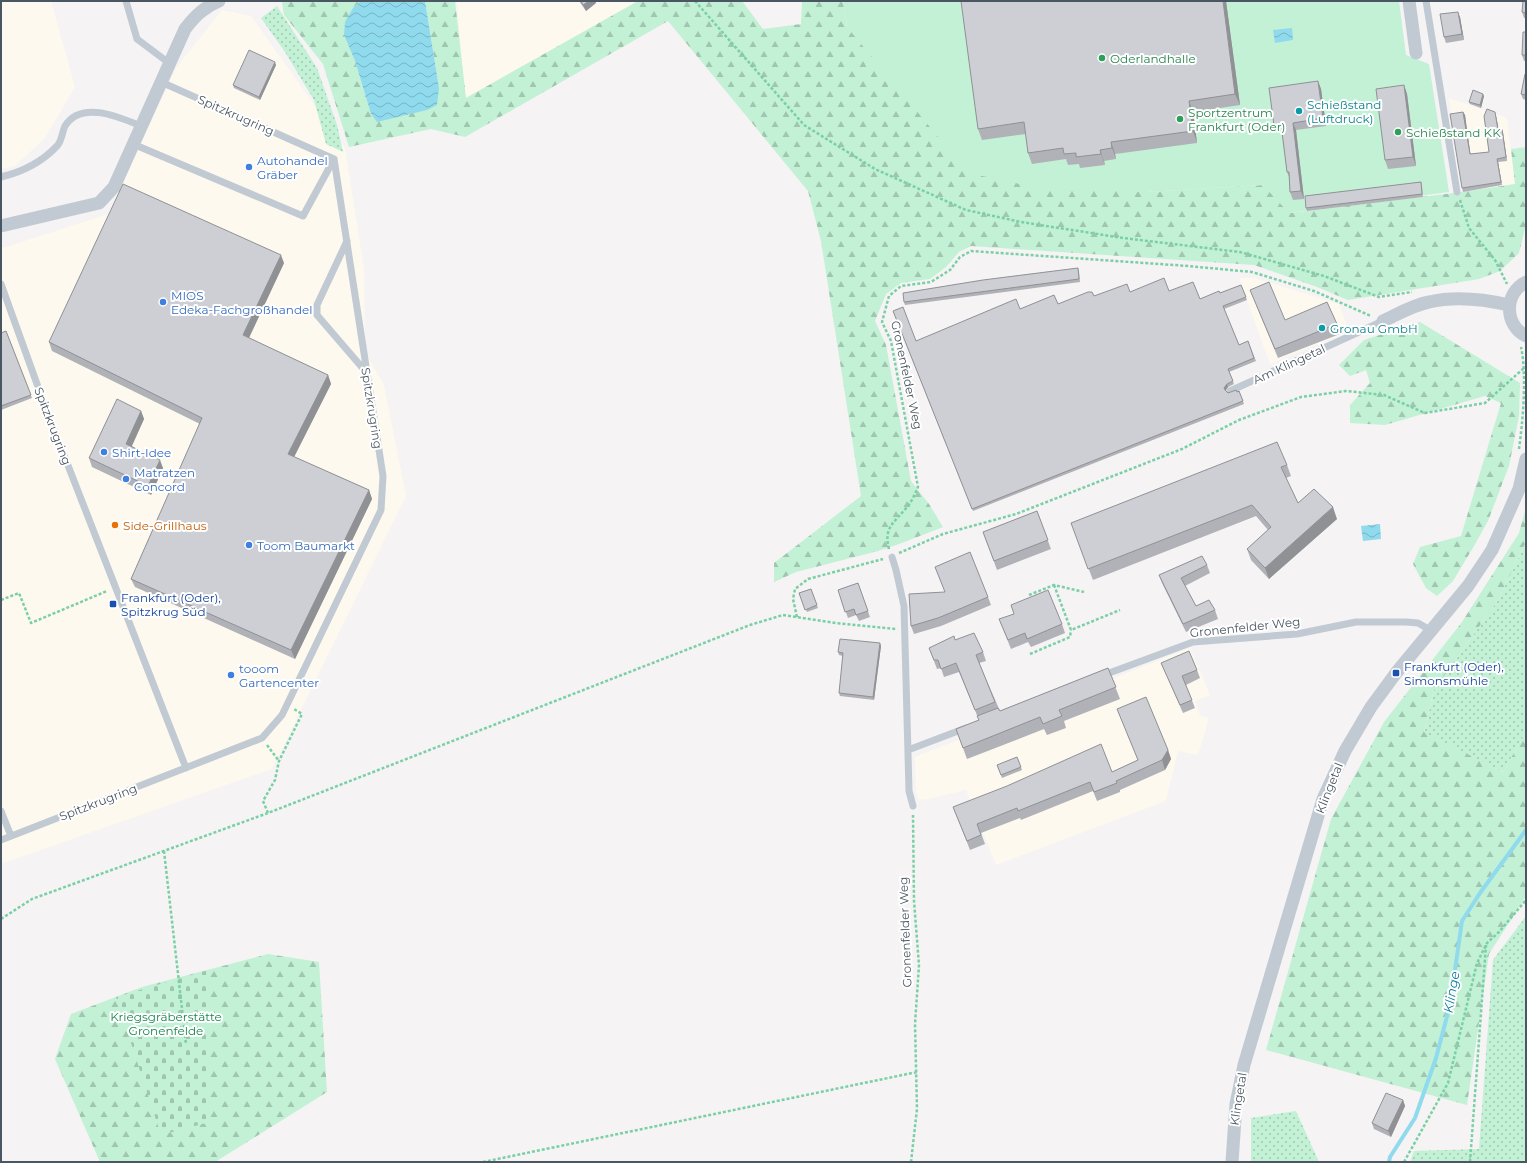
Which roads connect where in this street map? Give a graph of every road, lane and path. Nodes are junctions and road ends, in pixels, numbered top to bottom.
1 (126, 1) edge
2 (219, 1) edge
3 (695, 1) edge
4 (1409, 1) edge
5 (1426, 1) edge
6 (1416, 53) dead end
7 (169, 63) junction
8 (161, 82) junction
9 (141, 126) junction
10 (133, 144) junction
11 (334, 159) junction
12 (1, 177) edge
13 (1457, 192) joint
14 (1, 226) edge
15 (347, 241) junction
16 (1526, 282) edge
17 (1, 284) edge
18 (1507, 285) dead end
19 (1414, 292) dead end
20 (1509, 305) junction
21 (1383, 321) junction
22 (1526, 336) edge
23 (1524, 368) dead end
24 (367, 373) junction
25 (1230, 391) edge
26 (1526, 459) edge
27 (892, 557) junction
28 (1054, 585) junction
29 (116, 587) junction
30 (1084, 592) dead end
31 (1029, 595) dead end
32 (1, 600) edge
33 (1120, 610) dead end
34 (797, 617) junction
35 (905, 630) junction
36 (1071, 630) junction
37 (1432, 631) junction
38 (1030, 654) dead end
39 (1097, 678) edge
40 (287, 705) junction
41 (971, 726) edge
42 (262, 738) junction
43 (908, 750) junction
44 (279, 761) junction
45 (186, 768) junction
46 (913, 806) joint
47 (1, 811) edge
48 (268, 813) junction
49 (11, 836) junction
50 (1, 840) edge
51 (164, 851) junction
52 (1526, 900) edge
53 (1, 919) edge
54 (1487, 942) junction
55 (186, 1044) dead end
56 (917, 1072) junction
57 (483, 1162) edge
58 (911, 1162) edge
59 (1232, 1162) edge
60 (1404, 1162) edge
61 (1470, 1162) edge

1 - 7 lane
2 - 7 street
3 - 19 path
4 - 6 street
5 - 13 lane
7 - 8 street
8 - 9 street
8 - 11 lane, Spitzkrugring
9 - 10 street
9 - 12 lane
10 - 11 lane
10 - 14 street
11 - 15 lane, Spitzkrugring
13 - 18 path
15 - 24 lane, Spitzkrugring
15 - 24 lane
16 - 20 street
17 - 29 lane, Spitzkrugring
20 - 21 street, Am Klingetal
20 - 22 street
21 - 25 lane, Am Klingetal
21 - 27 path, Gronenfelder Weg
23 - 27 path
24 - 40 lane, Spitzkrugring
26 - 37 street, Klingetal
27 - 34 path
27 - 35 lane
28 - 30 path
28 - 31 path
28 - 36 path
29 - 32 path
29 - 45 lane, Spitzkrugring
33 - 36 path
34 - 35 path
34 - 48 path
35 - 43 lane
36 - 38 path
37 - 39 lane, Gronenfelder Weg
37 - 59 street, Klingetal
40 - 42 lane, Spitzkrugring
40 - 44 path
41 - 43 lane
42 - 44 path
42 - 45 lane, Spitzkrugring
43 - 46 lane
44 - 48 path
45 - 49 lane, Spitzkrugring
46 - 56 path, Gronenfelder Weg
47 - 49 lane
48 - 51 path
49 - 50 lane, Spitzkrugring
51 - 53 path
51 - 55 path
52 - 54 path
54 - 60 path
54 - 61 path
56 - 57 path
56 - 58 path, Gronenfelder Weg

